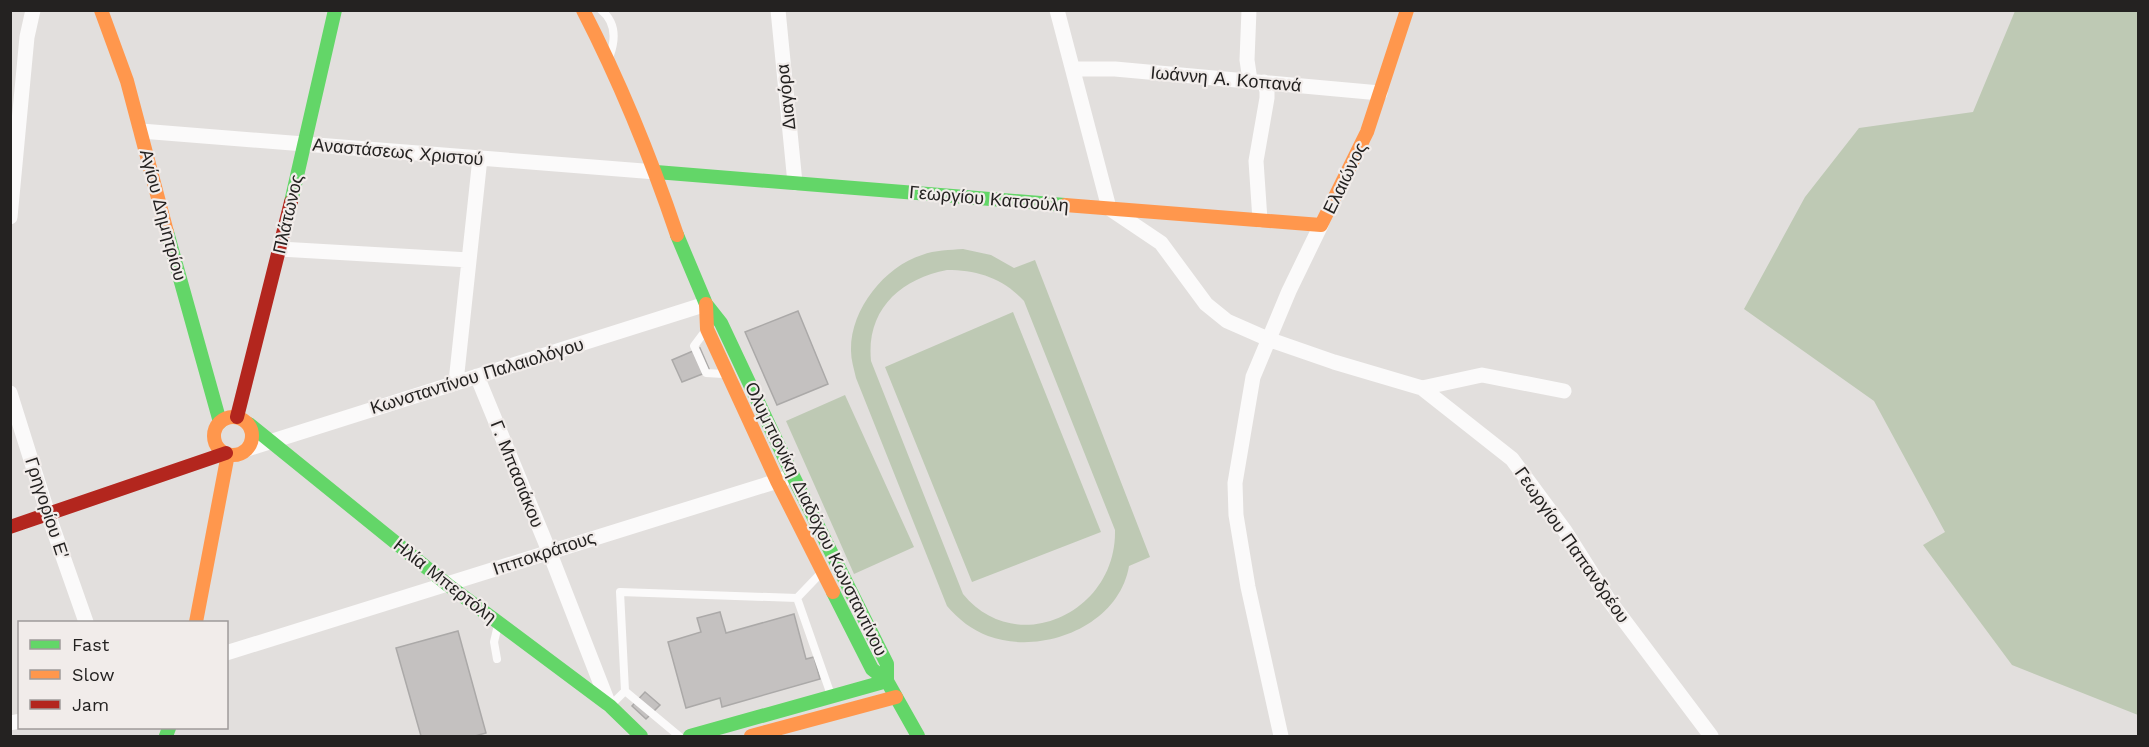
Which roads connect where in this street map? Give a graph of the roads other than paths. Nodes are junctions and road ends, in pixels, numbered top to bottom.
1 (33, 10) edge
2 (101, 10) edge
3 (335, 10) edge
4 (583, 10) edge
5 (601, 10) edge
6 (778, 10) edge
7 (1057, 10) edge
8 (1249, 10) edge
9 (1407, 10) edge
10 (608, 62) junction
11 (1073, 69) junction
12 (1257, 81) junction
13 (1380, 93) junction
14 (141, 131) junction
15 (304, 144) junction
16 (480, 158) junction
17 (656, 172) junction
18 (795, 183) junction
19 (1109, 208) junction
20 (10, 217) edge
21 (1260, 220) junction
22 (1321, 225) junction
23 (280, 249) junction
24 (469, 261) junction
25 (706, 304) junction
26 (1268, 339) junction
27 (477, 376) junction
28 (456, 382) junction
29 (1422, 388) junction
30 (1564, 391) dead end
31 (10, 393) edge
32 (243, 420) junction
33 (220, 422) junction
34 (271, 442) junction
35 (247, 449) junction
36 (227, 454) junction
37 (793, 476) junction
38 (777, 481) junction
39 (48, 514) junction
40 (10, 527) edge
41 (549, 551) junction
42 (822, 573) junction
43 (448, 585) junction
44 (797, 598) junction
45 (86, 621) edge
46 (196, 621) edge
47 (499, 623) junction
48 (228, 652) edge
49 (497, 659) dead end
50 (887, 681) junction
51 (625, 691) junction
52 (831, 697) junction
53 (896, 697) junction
54 (610, 706) junction
55 (641, 736) edge
56 (679, 736) edge
57 (690, 736) edge
58 (751, 736) edge
59 (918, 736) edge
60 (1281, 736) edge
61 (1711, 736) edge

1 - 20 street
2 - 14 street, Αγίου Δημητρίου
3 - 15 street, Πλάτωνος
4 - 10 street, Ολυμπιονίκη Διαδόχου Κωνσταντίνου
5 - 10 lane
6 - 18 street, Διαγόρα
7 - 11 street
8 - 12 street
9 - 13 street, Ελαιώνος
10 - 17 street, Ολυμπιονίκη Διαδόχου Κωνσταντίνου
11 - 12 street, Ιωάννη Α. Κοπανά
11 - 19 street
12 - 13 street, Ιωάννη Α. Κοπανά
12 - 21 street
13 - 22 street, Ελαιώνος
14 - 15 street, Αναστάσεως Χριστού
14 - 33 street, Αγίου Δημητρίου
15 - 16 street, Αναστάσεως Χριστού
15 - 23 street, Πλάτωνος
16 - 17 street, Αναστάσεως Χριστού
16 - 24 street
17 - 18 street, Γεωργίου Κατσούλη
17 - 25 street, Ολυμπιονίκη Διαδόχου Κωνσταντίνου
18 - 19 street, Γεωργίου Κατσούλη
19 - 21 street, Γεωργίου Κατσούλη
19 - 26 street, Γεωργίου Παπανδρέου
21 - 22 street, Γεωργίου Κατσούλη
22 - 26 street, Ελαιώνος
23 - 24 street
23 - 32 street, Πλάτωνος
24 - 28 street
25 - 27 street, Κωνσταντίνου Παλαιολόγου
25 - 37 street, Ολυμπιονίκη Διαδόχου Κωνσταντίνου
25 - 38 street, Ολυμπιονίκη Διαδόχου Κωνσταντίνου
26 - 29 street, Γεωργίου Παπανδρέου
26 - 60 street, Ελαιώνος
27 - 28 street, Κωνσταντίνου Παλαιολόγου
27 - 41 street, Γ. Μπασιάκου
28 - 34 street, Κωνσταντίνου Παλαιολόγου
29 - 30 street
29 - 61 street, Γεωργίου Παπανδρέου
31 - 39 street, Γρηγορίου Ε'
32 - 33 street
32 - 34 street, Ηλία Μπερτόλη
32 - 35 street
33 - 36 street
34 - 35 street, Κωνσταντίνου Παλαιολόγου
34 - 43 street, Ηλία Μπερτόλη
35 - 36 street
36 - 39 street
36 - 46 street
37 - 38 street, Ιπποκράτους
37 - 50 street, Ολυμπιονίκη Διαδόχου Κωνσταντίνου
38 - 41 street, Ιπποκράτους
38 - 42 street, Ολυμπιονίκη Διαδόχου Κωνσταντίνου
39 - 40 street
39 - 45 street, Γρηγορίου Ε'
41 - 43 street, Ιπποκράτους
41 - 54 street, Γ. Μπασιάκου
42 - 44 lane
42 - 50 street, Ολυμπιονίκη Διαδόχου Κωνσταντίνου
43 - 47 street, Ηλία Μπερτόλη
43 - 48 street, Ιπποκράτους
44 - 51 lane
44 - 52 lane
47 - 49 lane
47 - 54 street, Ηλία Μπερτόλη
50 - 52 street
50 - 53 street
51 - 54 lane
51 - 56 lane
52 - 57 street
53 - 58 street
53 - 59 street
54 - 55 street, Ηλία Μπερτόλη

